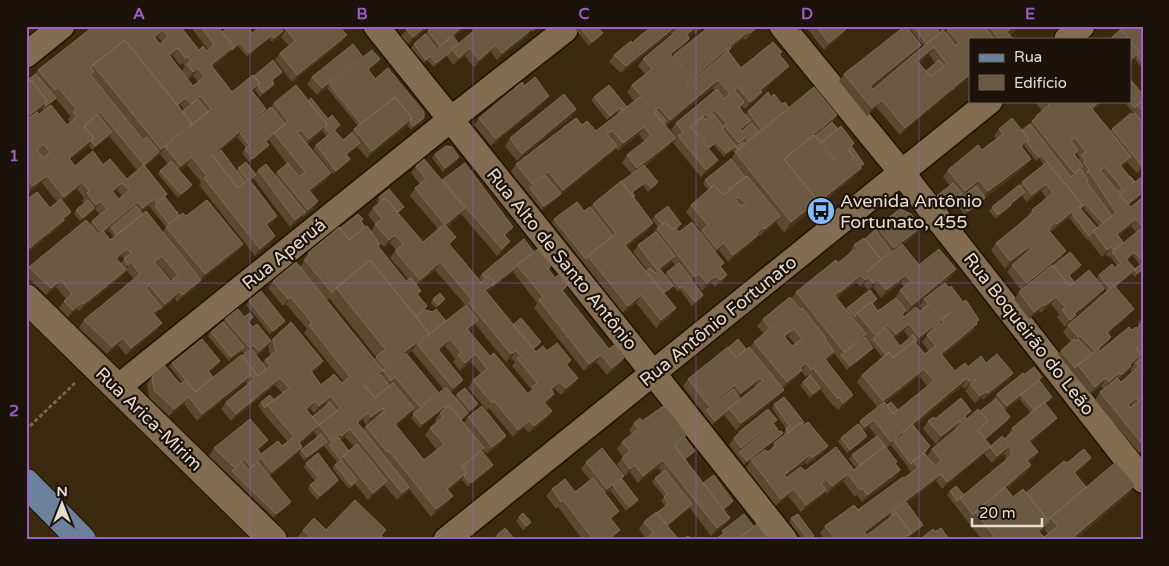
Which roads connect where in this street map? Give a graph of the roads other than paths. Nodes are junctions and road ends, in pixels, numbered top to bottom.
1 (62, 26) edge
2 (376, 26) edge
3 (782, 26) edge
4 (1082, 26) edge
5 (565, 30) dead end
6 (1068, 38) edge
7 (26, 55) edge
8 (989, 102) edge
9 (450, 120) junction
10 (902, 173) junction
11 (26, 298) edge
12 (653, 372) junction
13 (117, 388) junction
14 (1143, 480) edge
15 (26, 483) edge
16 (82, 540) edge
17 (273, 540) edge
18 (446, 540) edge
19 (784, 540) edge

1 - 7 street
2 - 9 street, Rua Alto de Santo Antônio
3 - 10 street, Rua Boqueirão do Leão
4 - 6 street
5 - 9 street, Rua Aperuá
8 - 10 street, Rua Antônio Fortunato
9 - 12 street, Rua Alto de Santo Antônio
9 - 13 street, Rua Aperuá
10 - 12 street, Rua Antônio Fortunato
10 - 14 street, Rua Boqueirão do Leão
11 - 13 street, Rua Arica-Mirim
12 - 18 street, Rua Antônio Fortunato
12 - 19 street, Rua Alto de Santo Antônio
13 - 17 street, Rua Arica-Mirim
15 - 16 main road

